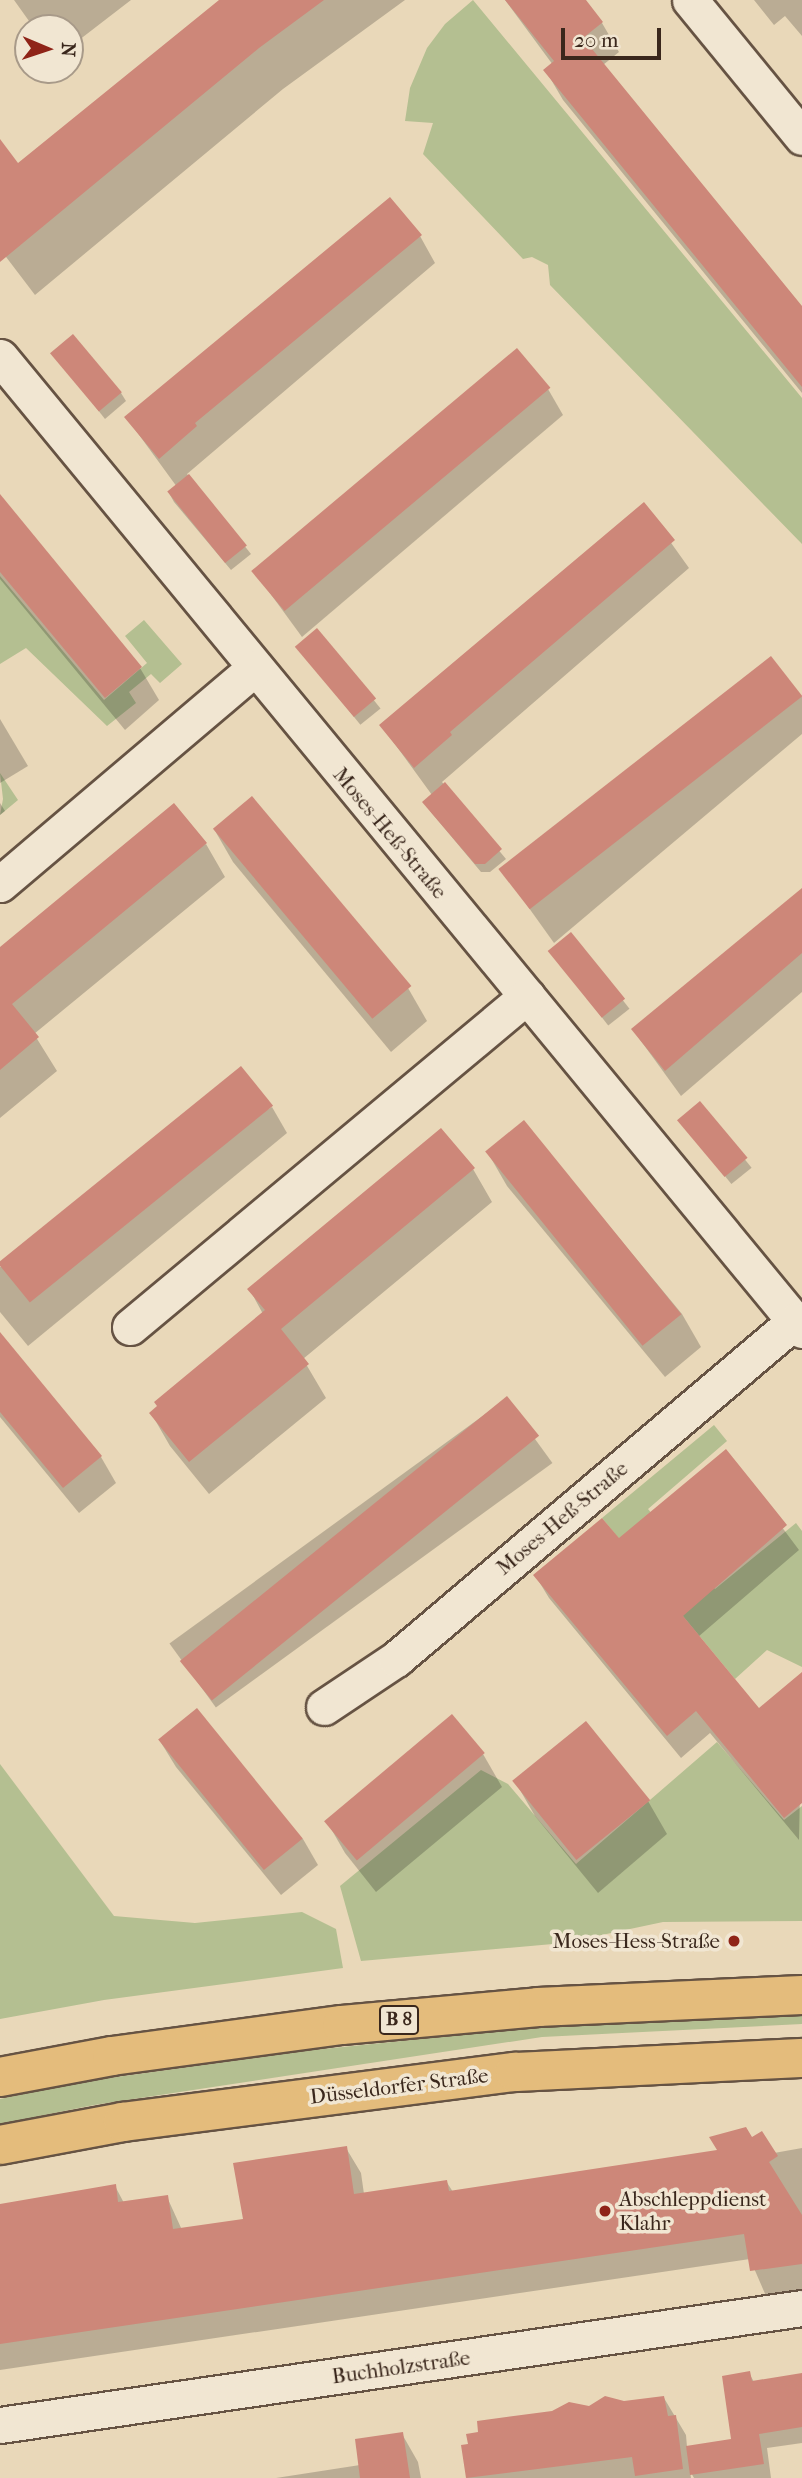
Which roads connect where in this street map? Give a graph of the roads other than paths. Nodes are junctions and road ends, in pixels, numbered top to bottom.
1 (690, 0) edge
2 (802, 137) edge
3 (0, 358) edge
4 (255, 668) junction
5 (0, 884) edge
6 (527, 996) junction
7 (798, 1326) edge
8 (130, 1327) dead end
9 (324, 1707) dead end
10 (802, 1995) edge
11 (802, 2058) edge
12 (0, 2077) edge
13 (0, 2145) edge
14 (802, 2308) edge
15 (0, 2425) edge

1 - 2 street
3 - 4 street, Moses-Heß-Straße
4 - 5 street
4 - 6 street, Moses-Heß-Straße
6 - 7 street, Moses-Heß-Straße
6 - 8 street
7 - 9 street, Moses-Heß-Straße
10 - 12 main road, B 8
11 - 13 main road, Düsseldorfer Straße
14 - 15 street, Buchholzstraße

